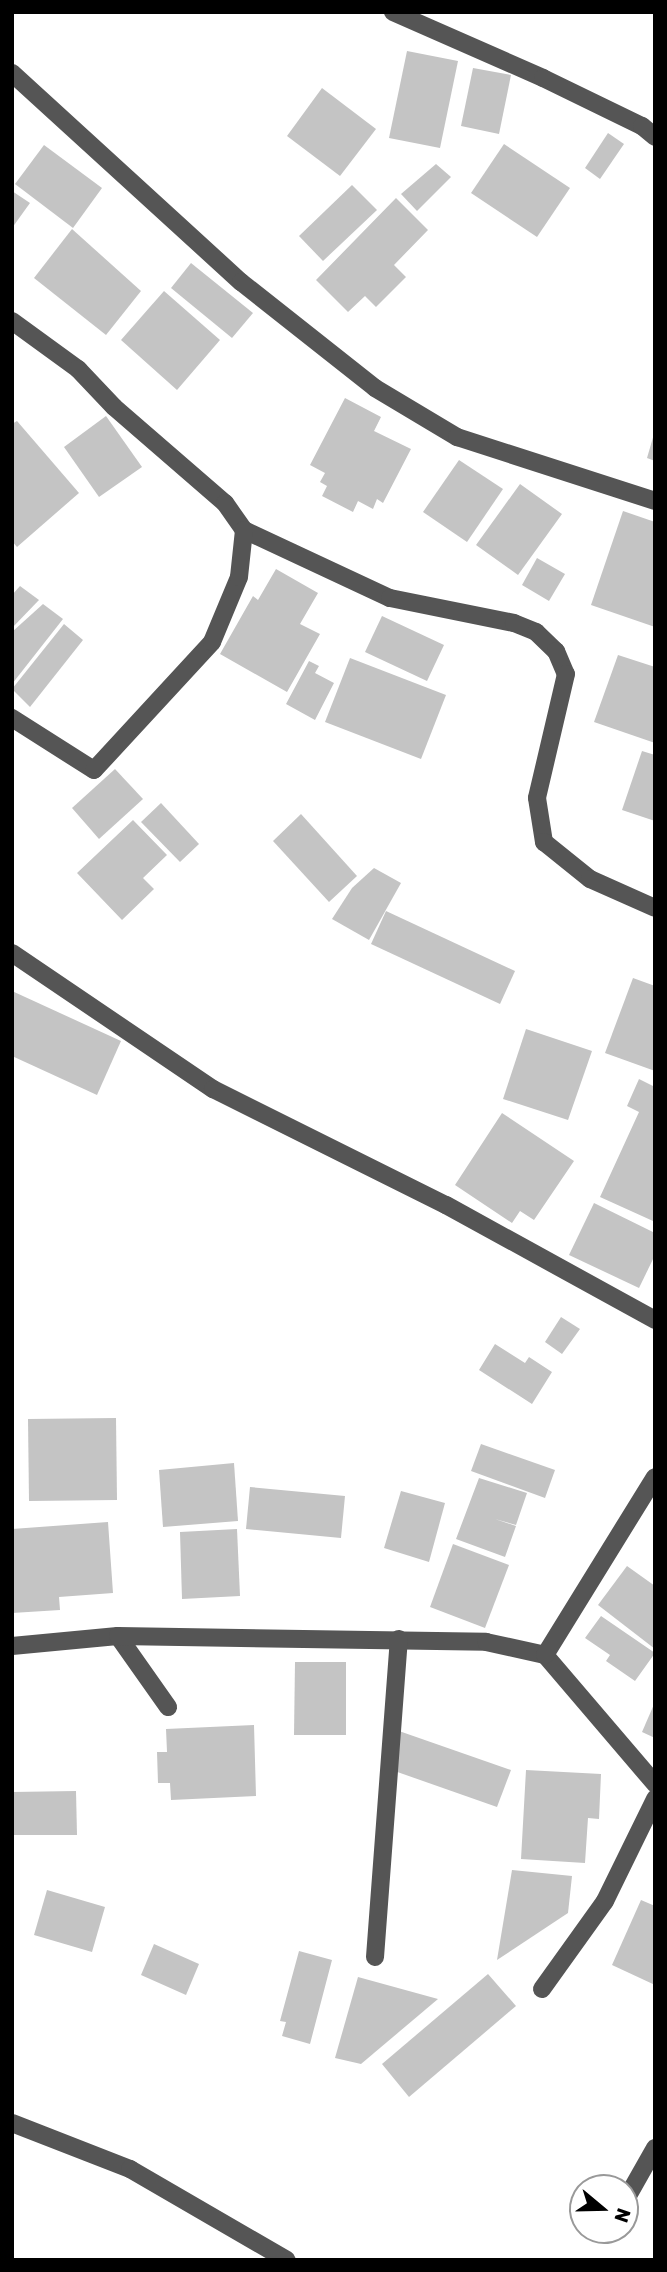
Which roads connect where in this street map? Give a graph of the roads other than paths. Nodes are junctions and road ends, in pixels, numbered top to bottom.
1 (393, 12) edge
2 (12, 73) edge
3 (655, 137) edge
4 (12, 321) edge
5 (655, 501) edge
6 (244, 530) junction
7 (12, 718) edge
8 (655, 908) edge
9 (12, 953) edge
10 (655, 1320) edge
11 (655, 1477) edge
12 (118, 1636) junction
13 (399, 1639) junction
14 (12, 1646) edge
15 (545, 1655) junction
16 (168, 1707) dead end
17 (655, 1784) edge
18 (655, 1799) edge
19 (375, 1957) dead end
20 (542, 1989) dead end
21 (12, 2123) edge
22 (655, 2148) edge
23 (639, 2176) edge
24 (287, 2260) edge

1 - 3 street
2 - 5 street
4 - 6 street
6 - 7 street
6 - 8 street
9 - 10 street
11 - 15 street
12 - 13 street
12 - 14 street
12 - 16 street
13 - 15 street
13 - 19 street
15 - 17 street
18 - 20 street
21 - 24 street
22 - 23 street

